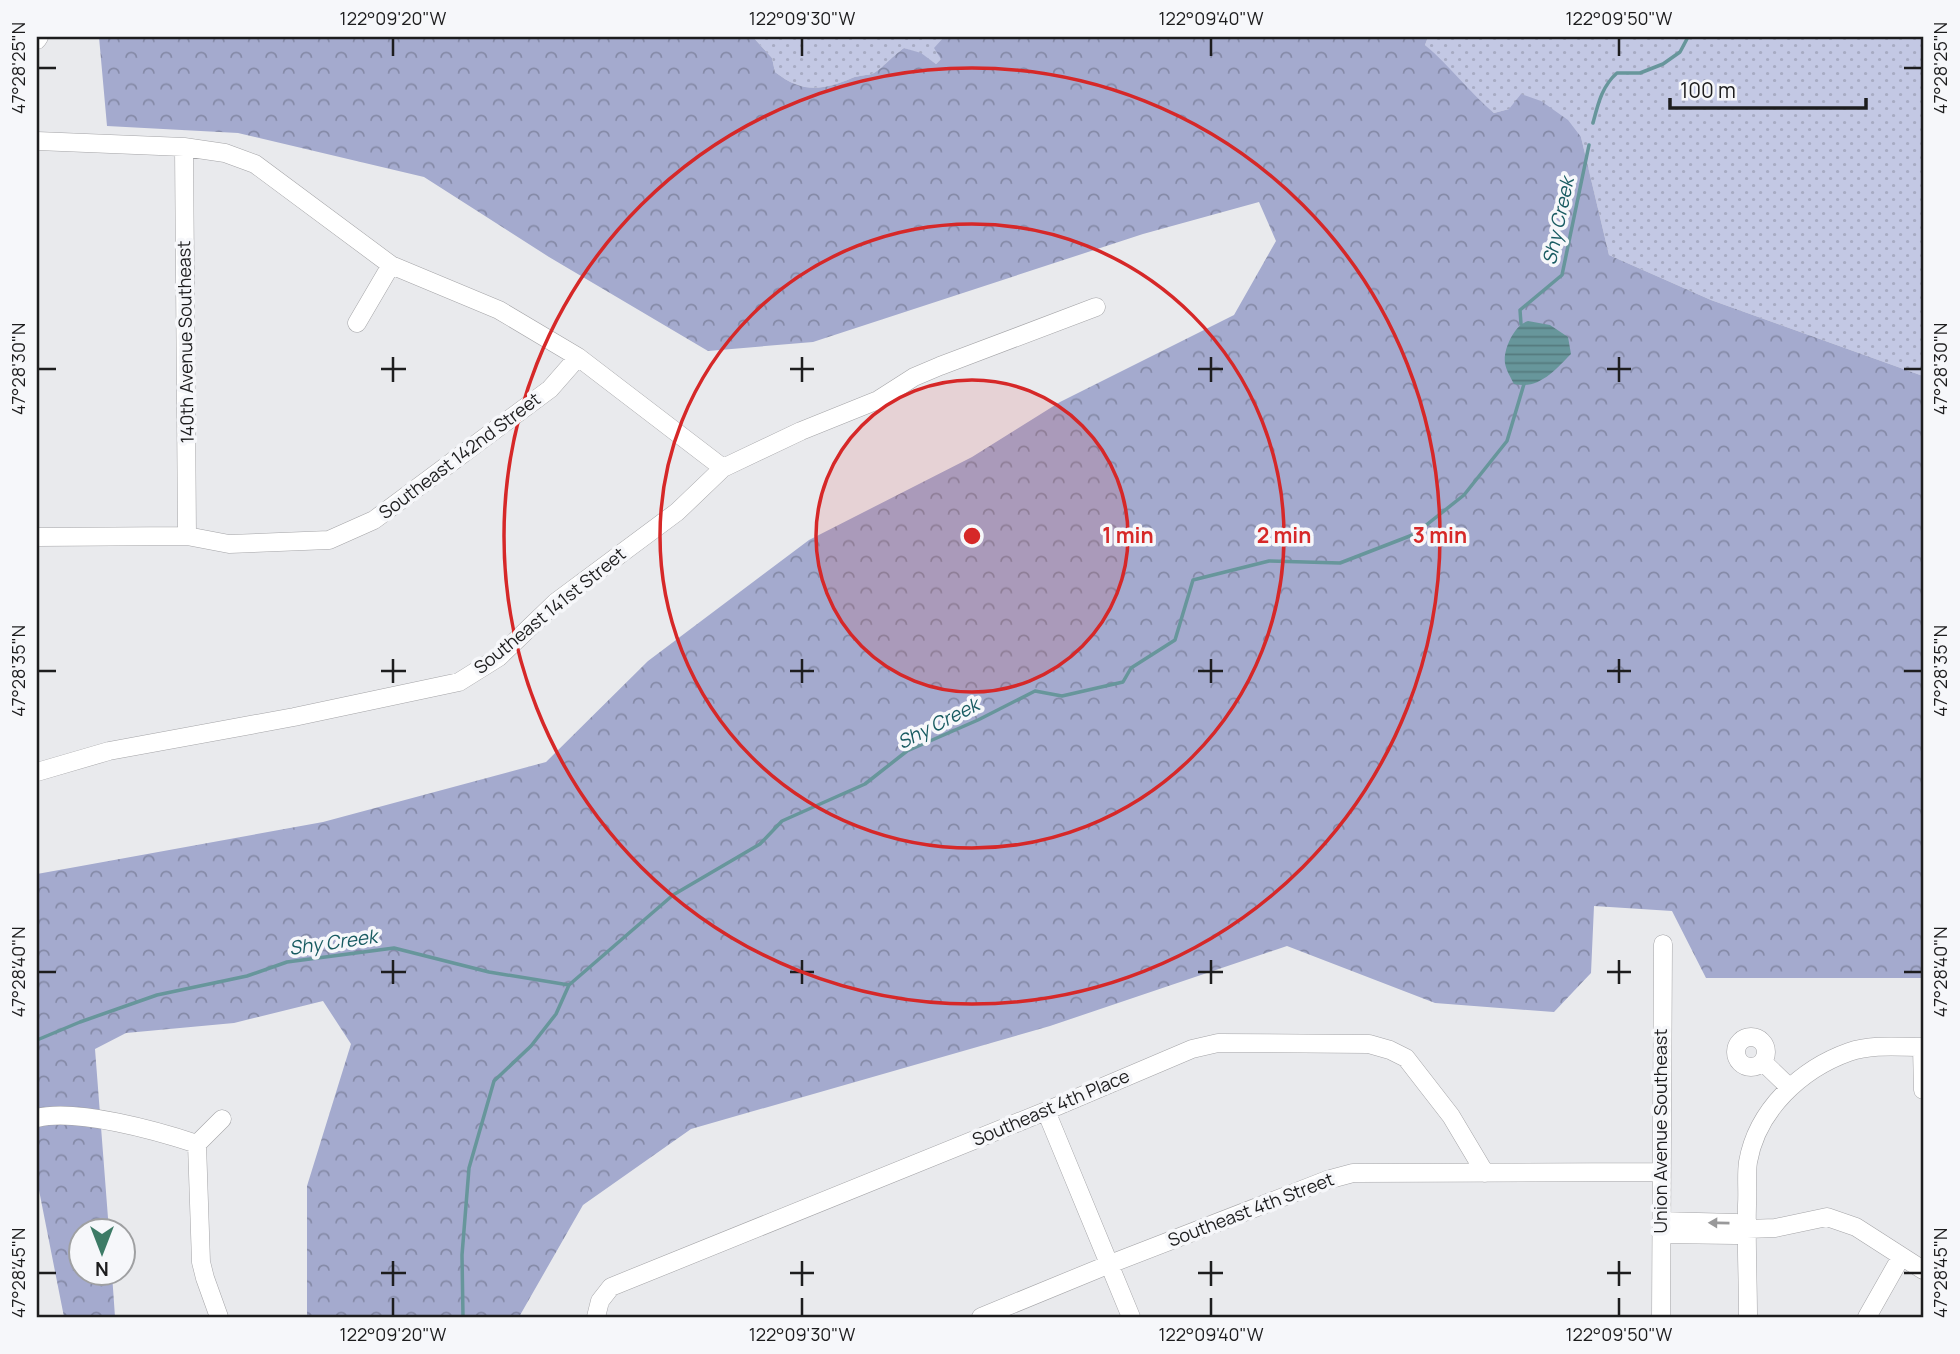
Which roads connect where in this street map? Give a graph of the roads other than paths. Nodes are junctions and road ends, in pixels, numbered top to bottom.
1 (37, 141) edge
2 (184, 148) junction
3 (391, 265) junction
4 (1096, 307) dead end
5 (356, 323) dead end
6 (578, 357) junction
7 (723, 468) junction
8 (187, 536) junction
9 (37, 537) edge
10 (37, 772) edge
11 (1662, 944) dead end
12 (1922, 1047) edge
13 (1763, 1062) dead end
14 (1789, 1087) junction
15 (1923, 1090) edge
16 (1046, 1111) junction
17 (37, 1118) edge
18 (222, 1119) dead end
19 (197, 1144) junction
20 (1660, 1172) junction
21 (1485, 1173) junction
22 (1661, 1228) junction
23 (1747, 1229) junction
24 (1901, 1257) junction
25 (1110, 1264) junction
26 (1923, 1270) edge
27 (219, 1317) edge
28 (596, 1317) edge
29 (981, 1317) edge
30 (1130, 1317) edge
31 (1661, 1317) edge
32 (1748, 1317) edge
33 (1867, 1317) edge

1 - 2 street
2 - 3 street
2 - 8 street, 140th Avenue Southeast
3 - 5 street
3 - 6 street
4 - 7 street, Southeast 141st Street
6 - 7 street
6 - 8 street, Southeast 142nd Street
7 - 10 street, Southeast 141st Street
8 - 9 street, Southeast 142nd Street
11 - 20 street, Union Avenue Southeast
12 - 14 street
12 - 15 street
13 - 14 street
14 - 23 street
16 - 21 street, Southeast 4th Place
16 - 25 street
16 - 28 street, Southeast 4th Place
17 - 19 street
18 - 19 street
19 - 27 street
20 - 21 street, Southeast 4th Street
20 - 22 street, Union Avenue Southeast
21 - 25 street, Southeast 4th Street
22 - 23 street
22 - 31 street, Union Avenue Southeast
23 - 24 street
23 - 32 street
24 - 26 street
24 - 33 street
25 - 29 street, Southeast 4th Street
25 - 30 street

